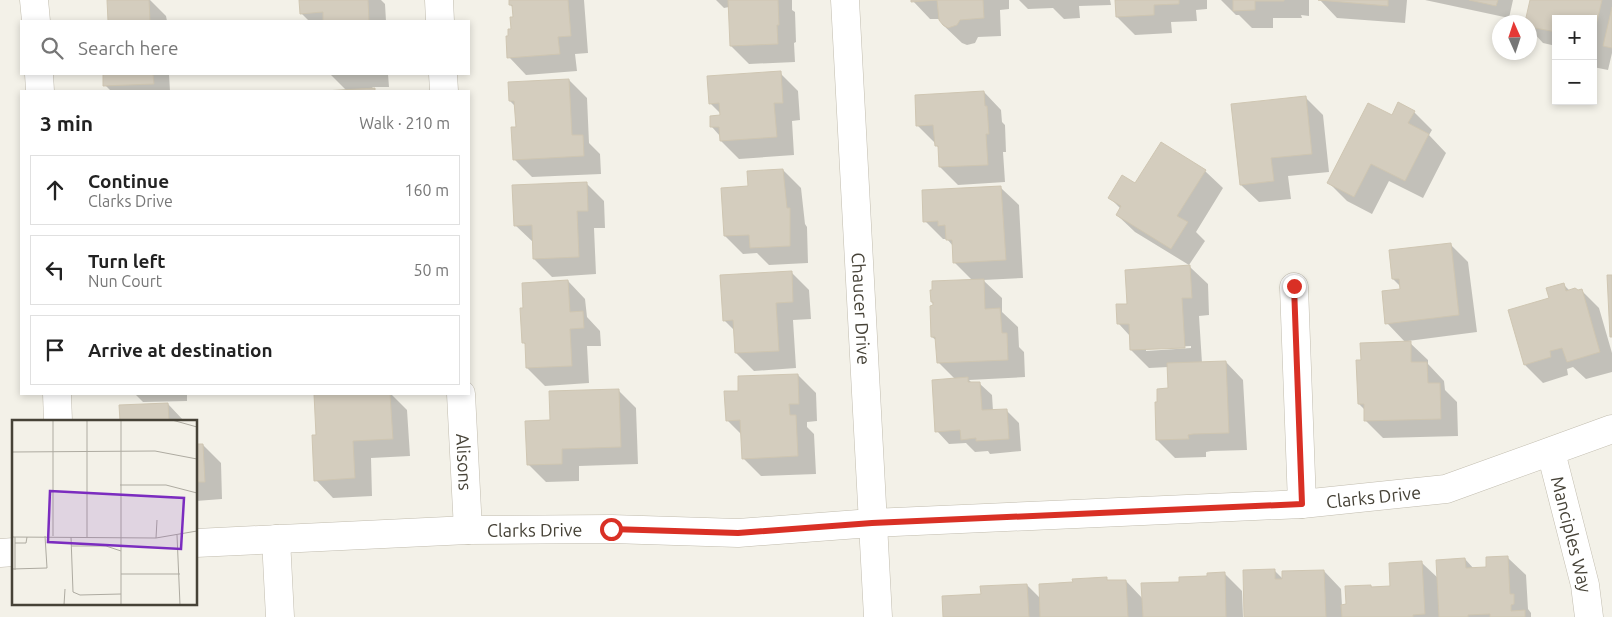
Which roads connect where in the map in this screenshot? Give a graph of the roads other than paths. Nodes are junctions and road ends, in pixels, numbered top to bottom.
1 (34, 0) edge
2 (439, 0) edge
3 (845, 0) edge
4 (36, 20) edge
5 (440, 20) edge
6 (39, 75) edge
7 (443, 75) edge
8 (40, 90) edge
9 (444, 90) edge
10 (1294, 286) dead end
11 (57, 395) edge
12 (461, 395) edge
13 (58, 420) edge
14 (1612, 429) edge
15 (1551, 452) junction
16 (1302, 504) junction
17 (872, 523) junction
18 (468, 530) junction
19 (276, 539) junction
20 (198, 543) edge
21 (280, 617) edge
22 (878, 617) edge
23 (1589, 617) edge

1 - 4 street
2 - 5 street
3 - 17 street, Chaucer Drive
6 - 8 street
7 - 9 street
10 - 16 street
11 - 13 street
12 - 18 street, Alisons
14 - 15 street, Clarks Drive
15 - 16 street, Clarks Drive
15 - 23 street, Manciples Way
16 - 17 street, Clarks Drive
17 - 18 street, Clarks Drive
17 - 22 street, Chaucer Drive
18 - 19 street, Clarks Drive
19 - 20 street, Clarks Drive
19 - 21 street

